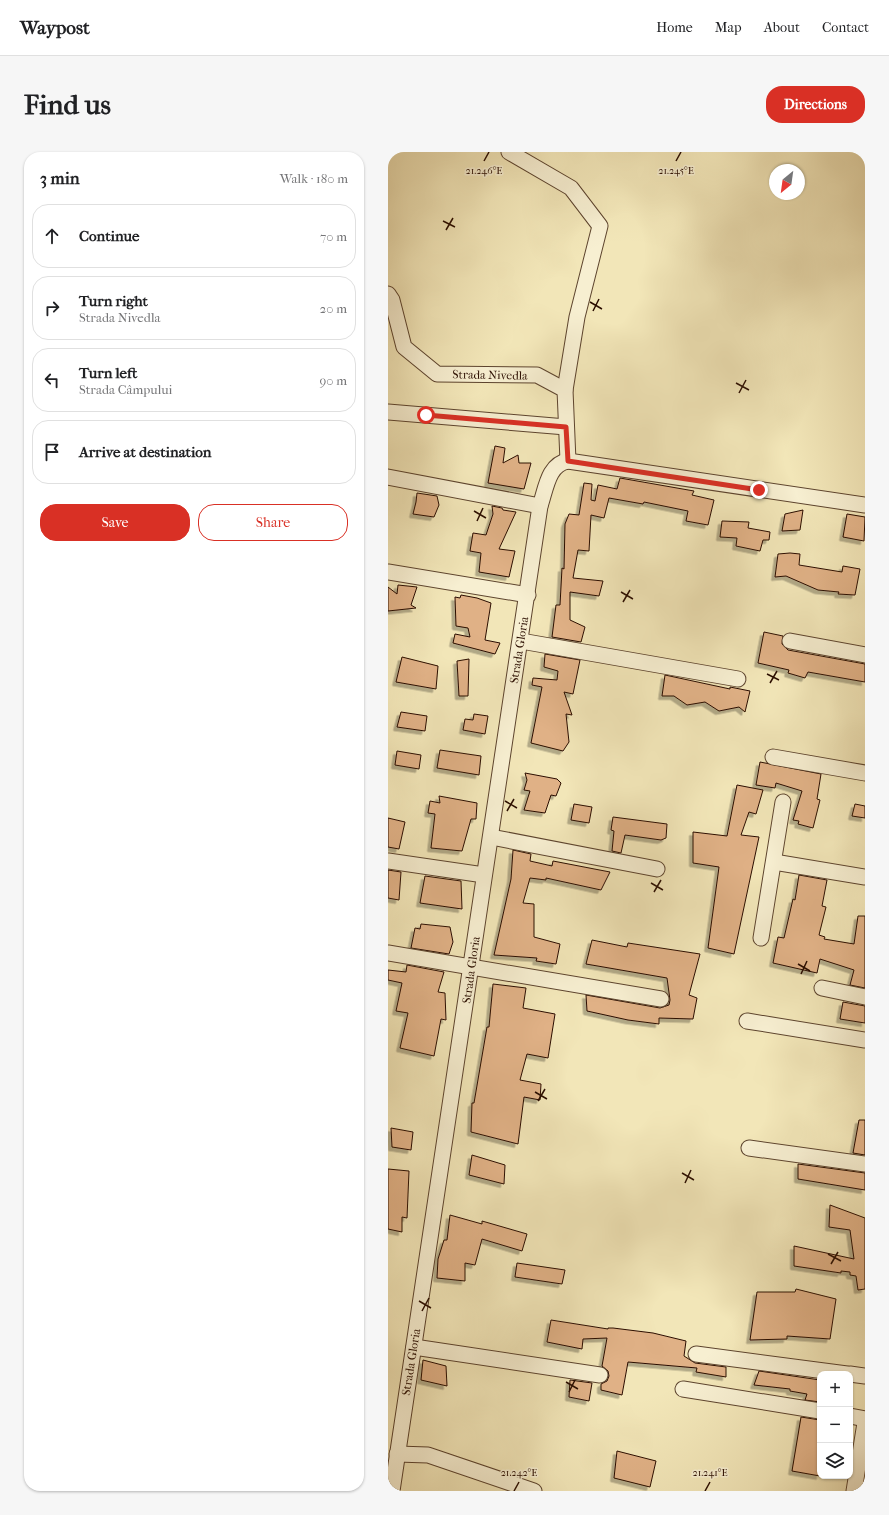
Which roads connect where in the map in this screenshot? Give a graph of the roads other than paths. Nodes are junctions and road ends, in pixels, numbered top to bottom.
1 (509, 152) edge
2 (388, 294) edge
3 (565, 390) junction
4 (388, 412) edge
5 (566, 427) junction
6 (568, 461) junction
7 (388, 477) edge
8 (865, 505) edge
9 (540, 506) junction
10 (388, 572) edge
11 (528, 595) junction
12 (521, 641) junction
13 (790, 641) dead end
14 (865, 654) edge
15 (738, 679) dead end
16 (773, 757) dead end
17 (865, 773) edge
18 (783, 802) dead end
19 (491, 837) junction
20 (388, 861) edge
21 (774, 862) junction
22 (657, 869) dead end
23 (484, 875) junction
24 (865, 877) edge
25 (761, 938) dead end
26 (388, 953) edge
27 (472, 967) junction
28 (822, 988) dead end
29 (865, 997) edge
30 (661, 998) dead end
31 (748, 1021) dead end
32 (865, 1040) edge
33 (749, 1148) dead end
34 (865, 1164) edge
35 (414, 1347) junction
36 (696, 1354) dead end
37 (826, 1371) edge
38 (853, 1374) edge
39 (600, 1375) dead end
40 (865, 1376) edge
41 (683, 1389) dead end
42 (817, 1411) edge
43 (853, 1417) edge
44 (865, 1419) edge
45 (865, 1423) edge
46 (397, 1454) junction
47 (862, 1458) edge
48 (392, 1491) edge
49 (534, 1491) edge
50 (854, 1491) edge

1 - 3 street
2 - 3 street, Strada Nivedla
3 - 5 street
4 - 5 street
5 - 6 street
6 - 8 street
6 - 9 street, Strada Gloria
7 - 9 street
9 - 11 street, Strada Gloria
10 - 11 street
11 - 12 street, Strada Gloria
12 - 15 street
12 - 19 street, Strada Gloria
13 - 14 street
16 - 17 street
18 - 21 street
19 - 22 street
19 - 23 street, Strada Gloria
20 - 23 street
21 - 24 street
21 - 25 street
23 - 27 street, Strada Gloria
26 - 27 street
27 - 30 street
27 - 35 street, Strada Gloria
28 - 29 street
31 - 32 street
33 - 34 street
35 - 39 street
35 - 46 street, Strada Gloria
36 - 37 street
38 - 40 street
41 - 42 street
43 - 44 street
45 - 47 street
46 - 48 street, Strada Gloria
46 - 49 street
47 - 50 street

